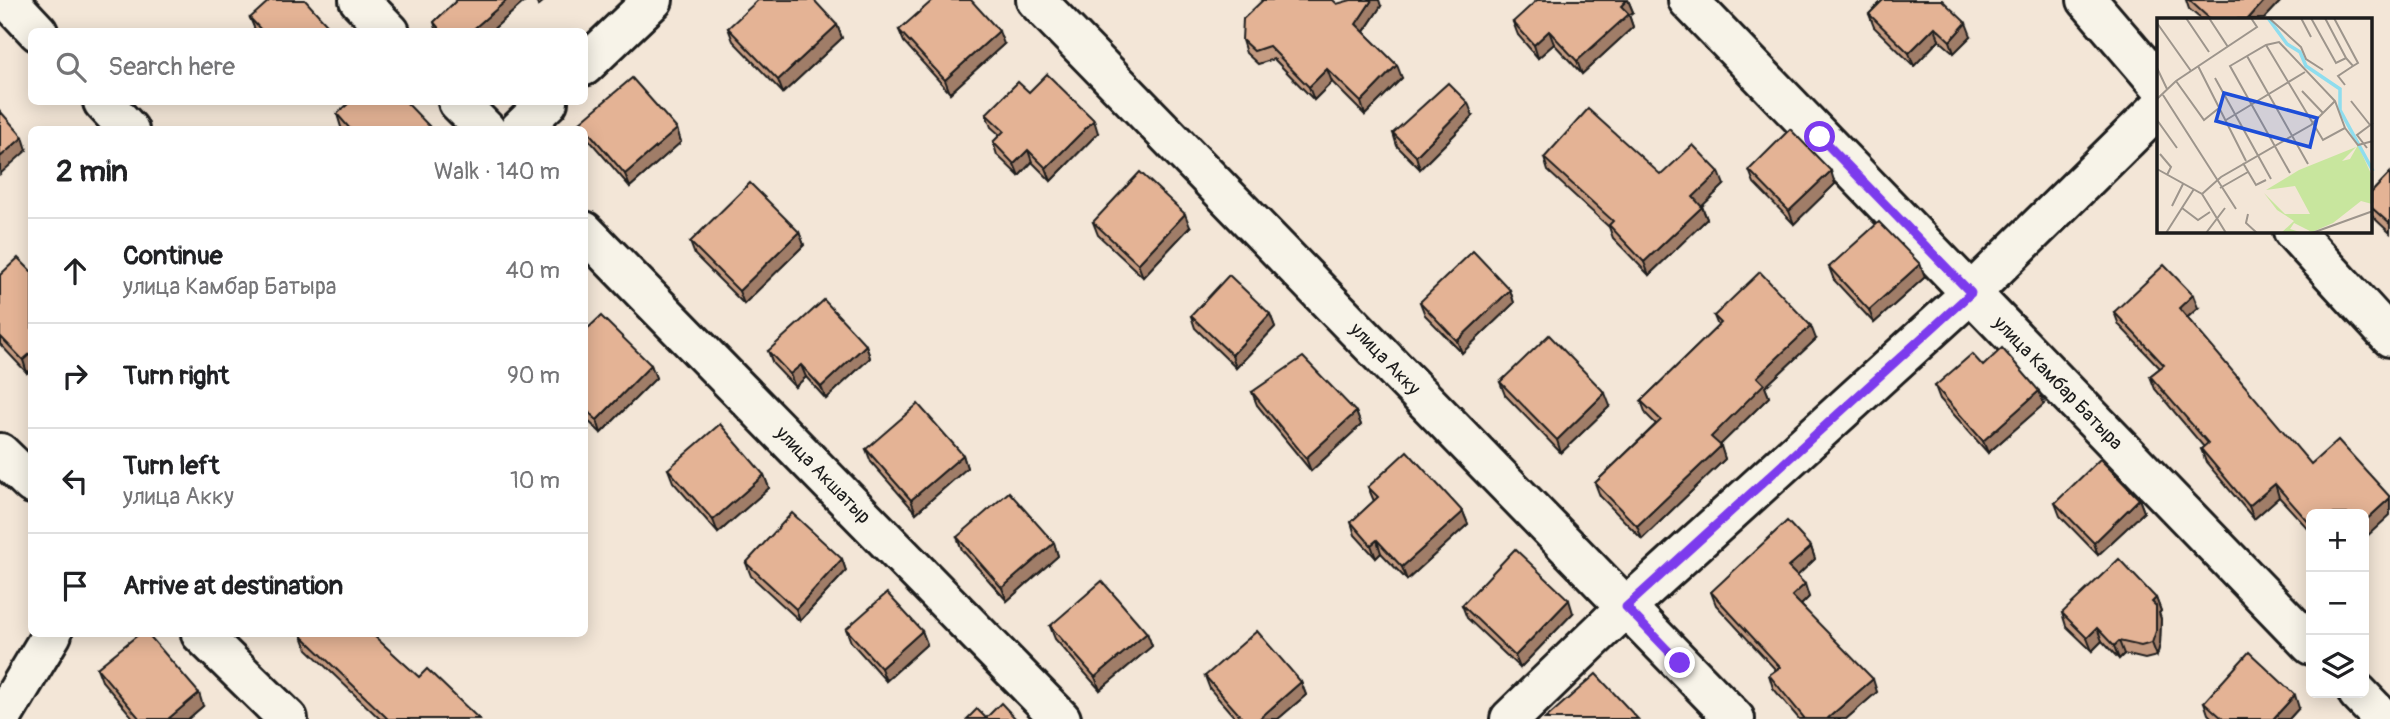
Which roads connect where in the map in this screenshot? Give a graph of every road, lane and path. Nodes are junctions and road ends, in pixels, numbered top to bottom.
1 (8, 0) edge
2 (359, 0) edge
3 (653, 0) edge
4 (1036, 0) edge
5 (1688, 0) edge
6 (2087, 0) edge
7 (34, 28) edge
8 (386, 28) edge
9 (588, 62) edge
10 (2157, 81) edge
11 (106, 105) edge
12 (461, 105) edge
13 (545, 105) edge
14 (2157, 110) edge
15 (125, 126) edge
16 (482, 126) edge
17 (523, 126) edge
18 (2295, 233) edge
19 (588, 235) edge
20 (1971, 293) junction
21 (2390, 337) edge
22 (0, 453) edge
23 (28, 480) edge
24 (1626, 607) junction
25 (50, 637) edge
26 (204, 637) edge
27 (2306, 640) edge
28 (2363, 698) edge
29 (1, 719) edge
30 (288, 719) edge
31 (1061, 719) edge
32 (1510, 719) edge
33 (1735, 719) edge
34 (2383, 719) edge

1 - 7 street
2 - 8 street
3 - 9 street
4 - 24 street, улица Акку
5 - 20 street, улица Камбар Батыра
6 - 10 street
11 - 15 street
12 - 16 street
13 - 17 street
14 - 20 street
18 - 21 street
19 - 31 street, улица Акшатыр
20 - 24 street
20 - 27 street, улица Камбар Батыра
22 - 23 street
24 - 32 street
24 - 33 street, улица Акку
25 - 29 street
26 - 30 street
28 - 34 street

